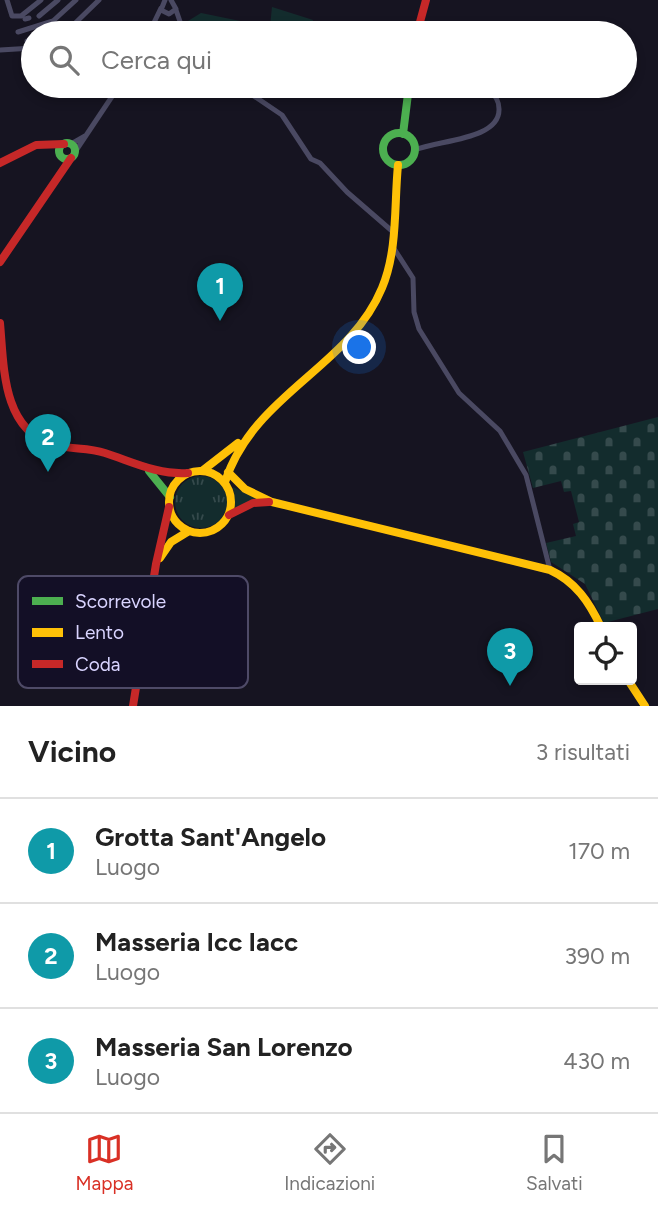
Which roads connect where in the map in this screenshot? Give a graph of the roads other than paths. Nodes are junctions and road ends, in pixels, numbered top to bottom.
1 (7, 0) edge
2 (41, 0) edge
3 (58, 0) edge
4 (76, 0) edge
5 (99, 0) edge
6 (426, 0) edge
7 (163, 2) edge
8 (173, 8) edge
9 (39, 16) dead end
10 (53, 21) edge
11 (77, 21) edge
12 (155, 21) edge
13 (156, 21) edge
14 (420, 21) edge
15 (21, 31) edge
16 (18, 32) dead end
17 (21, 49) edge
18 (0, 50) edge
19 (111, 98) edge
20 (257, 98) edge
21 (408, 98) edge
22 (496, 98) edge
23 (403, 134) junction
24 (415, 150) junction
25 (67, 152) junction
26 (0, 163) edge
27 (398, 165) junction
28 (392, 231) junction
29 (391, 244) junction
30 (2, 260) edge
31 (0, 270) edge
32 (0, 323) edge
33 (243, 439) junction
34 (141, 466) junction
35 (202, 471) junction
36 (228, 472) junction
37 (188, 473) junction
38 (226, 484) junction
39 (245, 489) junction
40 (170, 497) junction
41 (272, 502) junction
42 (169, 507) junction
43 (229, 515) junction
44 (188, 531) junction
45 (156, 564) junction
46 (550, 570) junction
47 (154, 576) edge
48 (598, 622) edge
49 (631, 685) edge
50 (136, 688) edge
51 (133, 706) edge
52 (645, 706) edge

1 - 2 street
3 - 9 street
4 - 10 street
5 - 11 street
6 - 14 main road
7 - 8 street
7 - 12 street
8 - 13 street
15 - 16 street
17 - 18 street
19 - 25 street
20 - 28 street
21 - 23 main road
22 - 24 street, bridge
23 - 24 main road
23 - 27 main road
24 - 27 main road
25 - 26 main road
25 - 30 main road
27 - 28 main road
28 - 29 main road
29 - 33 main road
29 - 46 street
30 - 31 main road
32 - 34 main road
33 - 35 main road
33 - 36 main road
34 - 37 main road
34 - 40 main road
35 - 37 main road
35 - 38 main road
36 - 38 main road
36 - 39 main road
37 - 40 main road
38 - 39 main road
38 - 43 main road
39 - 41 main road
40 - 42 main road
41 - 43 main road
41 - 46 main road
42 - 44 main road
42 - 45 main road
43 - 44 main road
44 - 45 main road
45 - 47 main road
46 - 48 main road
49 - 52 main road
50 - 51 main road

